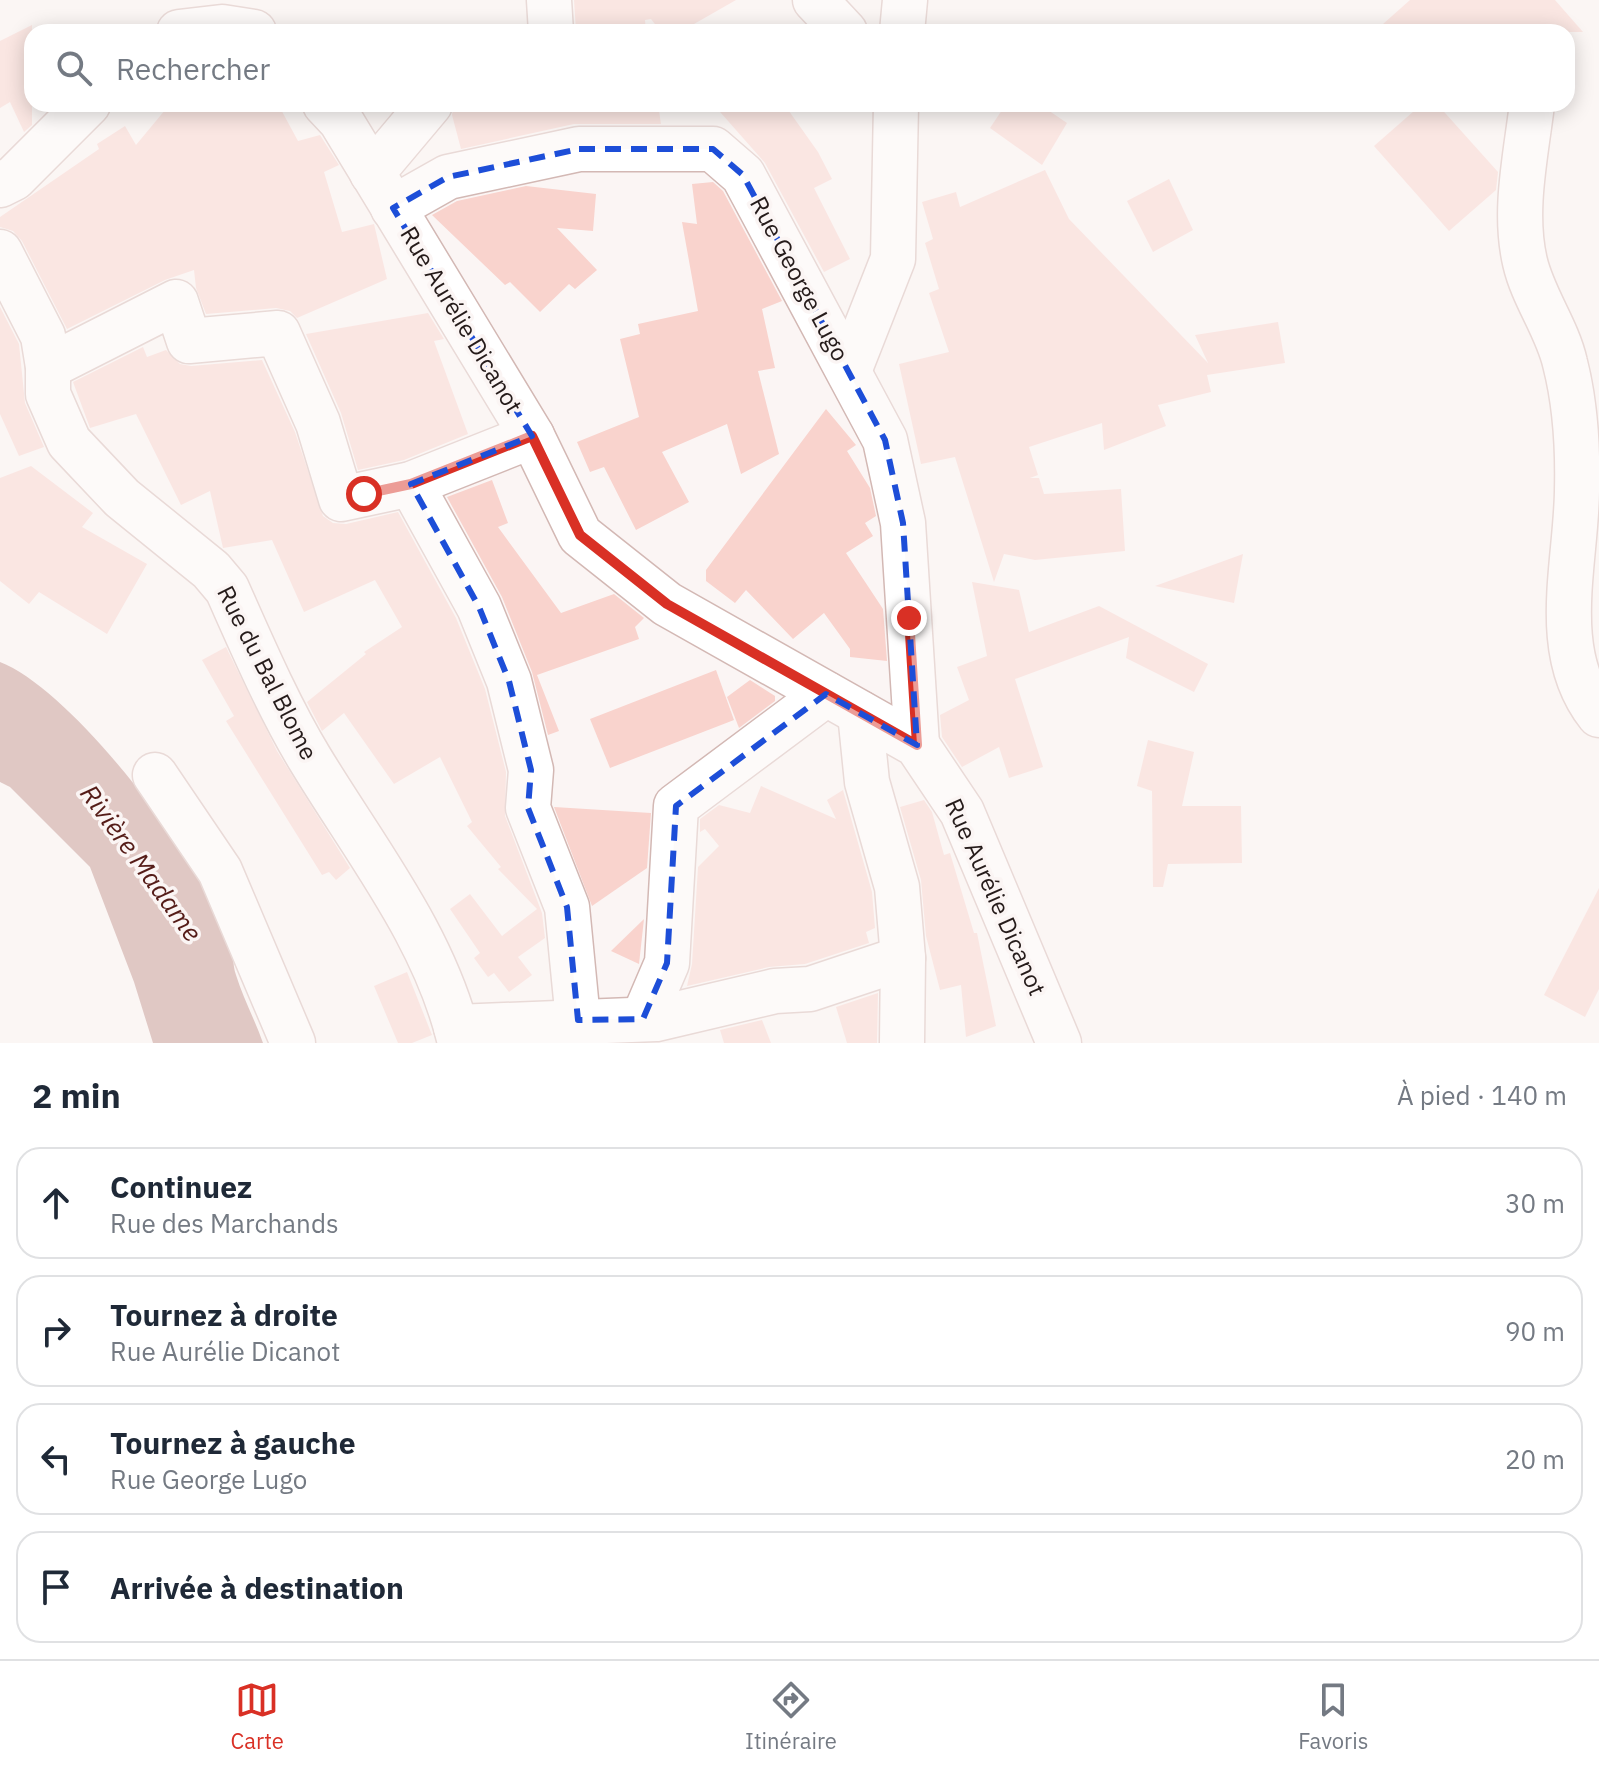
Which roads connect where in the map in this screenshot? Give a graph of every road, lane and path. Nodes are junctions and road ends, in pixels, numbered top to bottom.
1 (267, 0) edge
2 (549, 0) edge
3 (815, 0) edge
4 (905, 0) edge
5 (259, 24) edge
6 (550, 24) edge
7 (838, 24) edge
8 (903, 24) edge
9 (80, 112) edge
10 (333, 112) edge
11 (426, 112) edge
12 (896, 112) edge
13 (1531, 112) edge
14 (0, 185) edge
15 (383, 191) junction
16 (0, 252) edge
17 (48, 367) junction
18 (849, 371) junction
19 (532, 436) junction
20 (411, 484) junction
21 (843, 704) junction
22 (1599, 715) edge
23 (917, 745) junction
24 (155, 775) dead end
25 (903, 958) junction
26 (643, 1019) junction
27 (578, 1020) junction
28 (458, 1035) edge
29 (293, 1043) edge
30 (902, 1043) edge
31 (1059, 1043) edge

1 - 5 street
2 - 6 street
3 - 7 street
4 - 8 street
9 - 14 street
10 - 15 street, Rue Aurélie Dicanot
11 - 15 street
12 - 18 street
13 - 22 street
15 - 18 street, Rue George Lugo
15 - 19 street, Rue Aurélie Dicanot
16 - 17 street, Rue du Bal Blome
17 - 20 street
17 - 28 street, Rue du Bal Blome
18 - 23 street, Rue George Lugo
19 - 20 street
19 - 21 street, Rue Aurélie Dicanot
20 - 27 street
21 - 23 street, Rue Aurélie Dicanot
21 - 25 street
21 - 26 street
23 - 31 street, Rue Aurélie Dicanot
24 - 29 street
25 - 26 street
25 - 30 street
26 - 27 street
27 - 28 street

